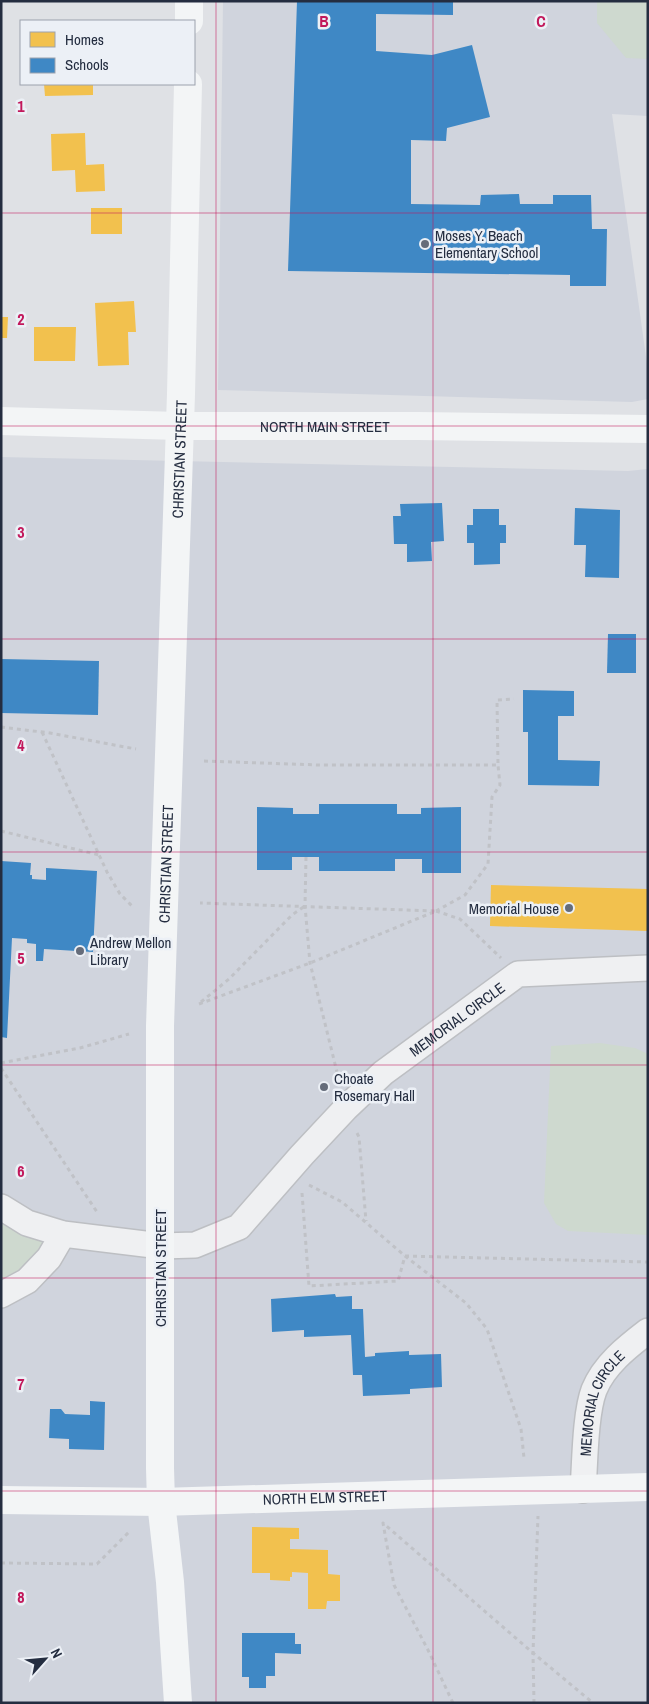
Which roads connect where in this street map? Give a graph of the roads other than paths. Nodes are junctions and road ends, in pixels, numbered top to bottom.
1 (189, 1) edge
2 (189, 20) edge
3 (188, 85) edge
4 (1, 420) edge
5 (179, 426) junction
6 (648, 429) edge
7 (648, 968) edge
8 (1, 1207) edge
9 (63, 1234) junction
10 (161, 1246) junction
11 (1, 1295) edge
12 (648, 1331) edge
13 (648, 1488) edge
14 (583, 1490) junction
15 (1, 1500) edge
16 (161, 1502) junction
17 (178, 1703) edge

1 - 2 main road
3 - 5 main road, CHRISTIAN STREET
4 - 5 main road, NORTH MAIN STREET
5 - 6 main road, NORTH MAIN STREET
5 - 10 main road, CHRISTIAN STREET
7 - 10 street, MEMORIAL CIRCLE
8 - 9 street, MEMORIAL CIRCLE
9 - 10 street, MEMORIAL CIRCLE
9 - 11 street
10 - 16 main road, CHRISTIAN STREET
12 - 14 street, MEMORIAL CIRCLE
13 - 14 main road, NORTH ELM STREET
14 - 16 main road, NORTH ELM STREET
15 - 16 main road, NORTH ELM STREET
16 - 17 main road, CHRISTIAN STREET

